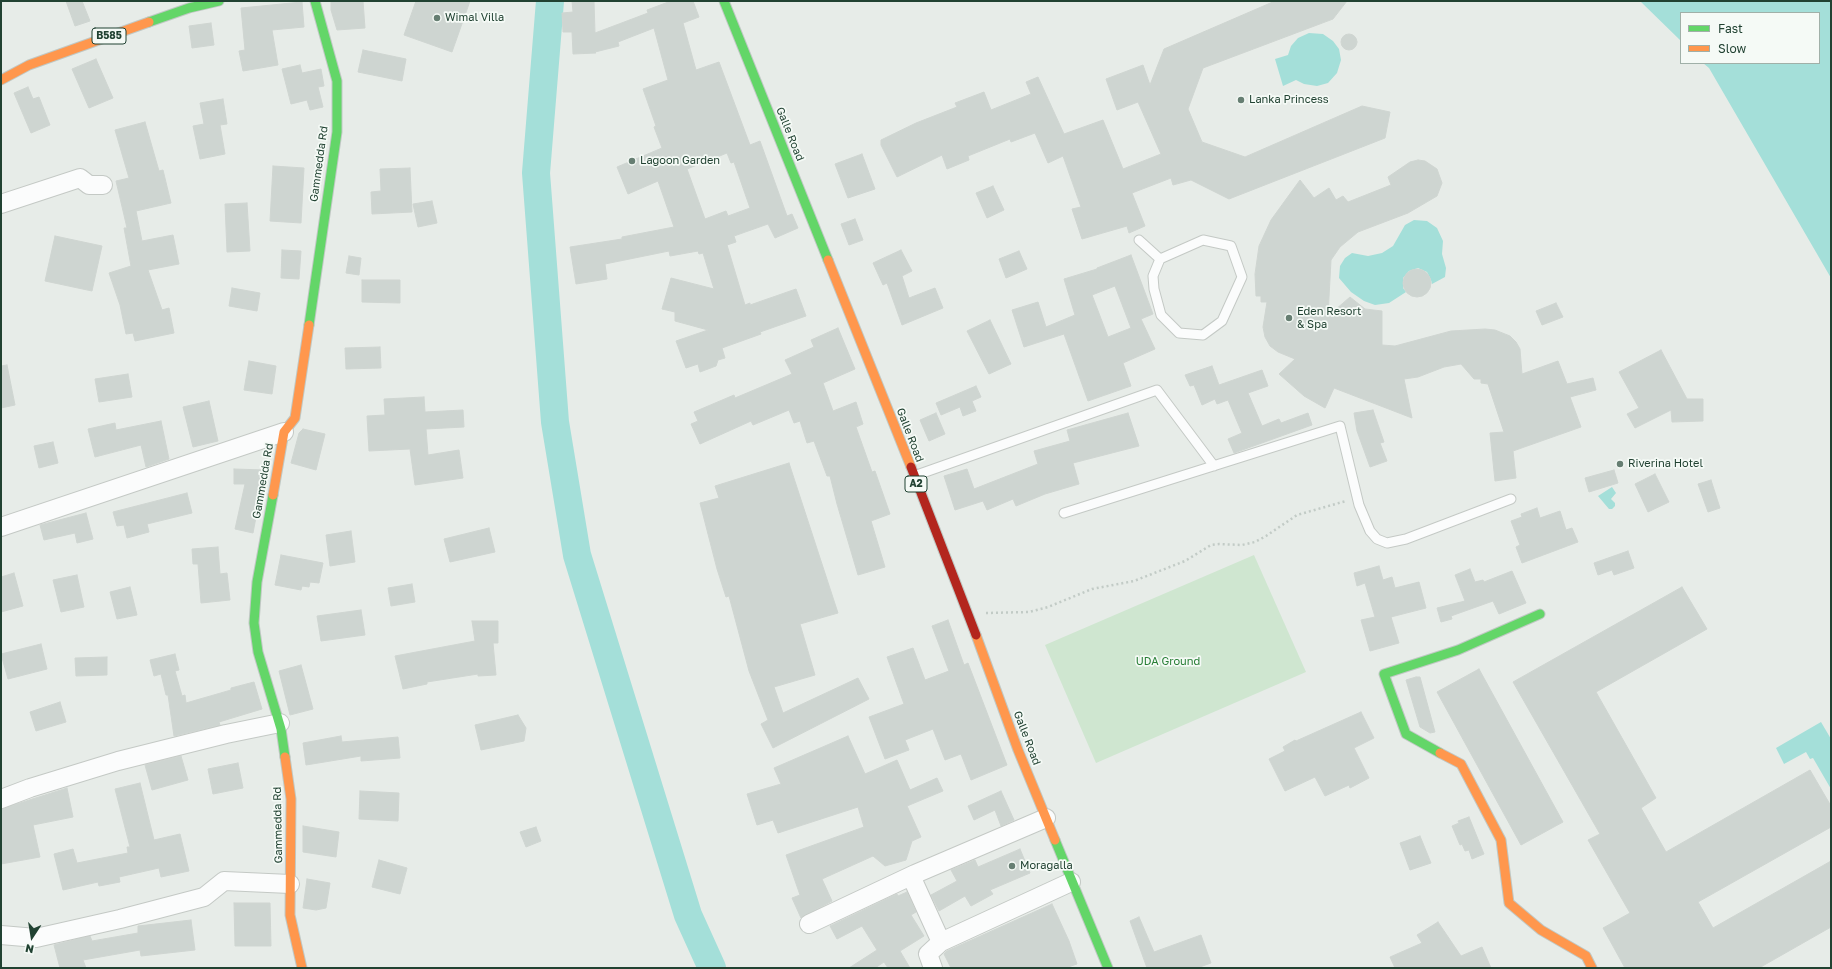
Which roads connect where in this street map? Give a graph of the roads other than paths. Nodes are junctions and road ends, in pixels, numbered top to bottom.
1 (219, 1) edge
2 (315, 1) edge
3 (724, 1) edge
4 (1, 80) edge
5 (103, 185) dead end
6 (1, 204) edge
7 (1139, 240) dead end
8 (1160, 259) junction
9 (284, 432) junction
10 (1214, 466) junction
11 (913, 477) junction
12 (1511, 499) dead end
13 (1064, 513) dead end
14 (1, 527) edge
15 (1540, 614) dead end
16 (280, 723) junction
17 (1, 799) edge
18 (1046, 818) junction
19 (911, 876) junction
20 (1071, 882) junction
21 (290, 884) junction
22 (810, 924) dead end
23 (1, 935) edge
24 (941, 942) junction
25 (302, 968) edge
26 (933, 968) edge
27 (1108, 968) edge
28 (1592, 968) edge

1 - 4 main road, B585
2 - 9 main road, Gammedda Rd
3 - 11 main road, Galle Road / A2
5 - 6 street
7 - 8 lane
8 - 8 lane
9 - 14 street
9 - 16 main road, Gammedda Rd
10 - 11 lane
10 - 12 lane
10 - 13 lane
11 - 18 main road, Galle Road / A2
15 - 28 main road
16 - 17 street
16 - 21 main road, Gammedda Rd
18 - 19 street
18 - 20 main road, Galle Road / A2
19 - 22 street
19 - 24 street
20 - 24 street
20 - 27 main road, Galle Road / A2
21 - 23 street
21 - 25 main road, Gammedda Rd
24 - 26 street

